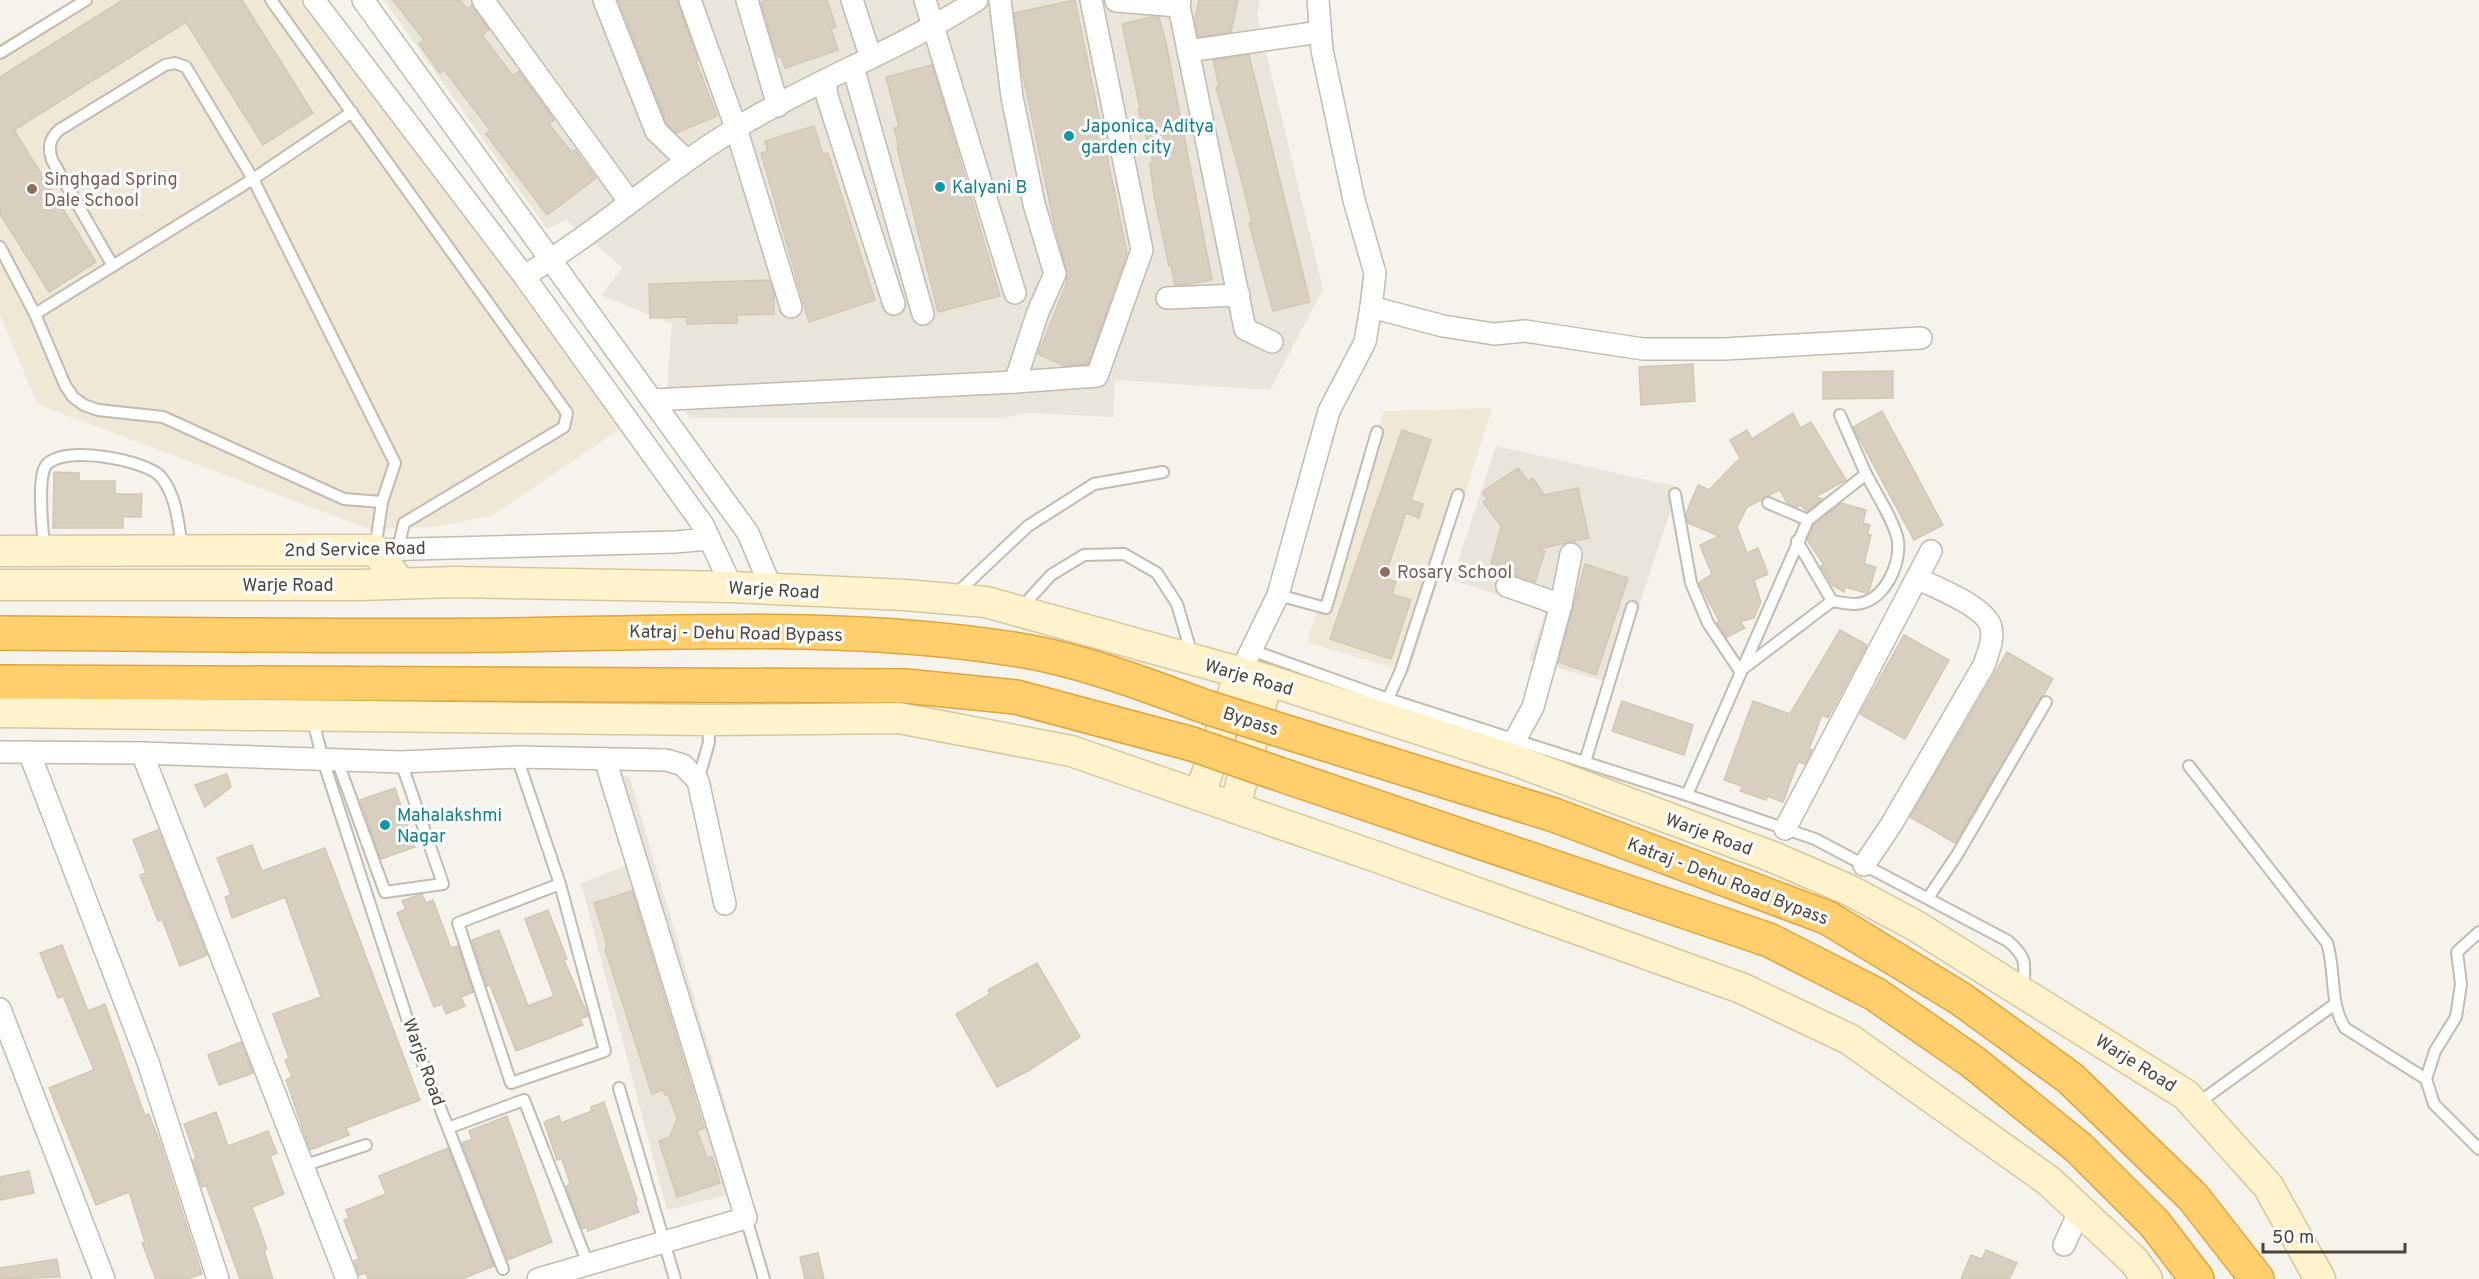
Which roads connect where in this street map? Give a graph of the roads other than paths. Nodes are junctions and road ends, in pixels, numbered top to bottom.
1 (86, 0) edge
2 (271, 0) edge
3 (314, 0) edge
4 (363, 0) edge
5 (483, 0) edge
6 (604, 0) edge
7 (690, 0) edge
8 (747, 0) edge
9 (852, 0) edge
10 (925, 0) edge
11 (977, 0) edge
12 (1000, 0) edge
13 (1091, 0) edge
14 (1318, 0) edge
15 (1116, 1) edge
16 (1180, 3) edge
17 (935, 27) junction
18 (1320, 32) junction
19 (1188, 51) junction
20 (0, 53) edge
21 (862, 63) junction
22 (825, 82) junction
23 (778, 106) junction
24 (352, 112) junction
25 (736, 128) junction
26 (686, 160) junction
27 (253, 179) junction
28 (629, 201) junction
29 (0, 247) edge
30 (550, 260) junction
31 (113, 266) junction
32 (524, 276) junction
33 (1015, 293) dead end
34 (1239, 296) junction
35 (1167, 298) dead end
36 (894, 304) dead end
37 (792, 306) dead end
38 (1371, 307) junction
39 (35, 314) junction
40 (923, 314) dead end
41 (1921, 338) dead end
42 (1272, 342) dead end
43 (1015, 382) junction
44 (662, 399) junction
45 (1840, 416) dead end
46 (1377, 432) dead end
47 (1163, 472) dead end
48 (1866, 474) junction
49 (1675, 494) dead end
50 (1458, 495) dead end
51 (382, 502) junction
52 (1768, 503) dead end
53 (1808, 520) junction
54 (710, 539) junction
55 (1797, 541) junction
56 (0, 550) edge
57 (44, 550) junction
58 (182, 550) junction
59 (386, 550) junction
60 (1931, 551) dead end
61 (1571, 554) dead end
62 (1917, 578) junction
63 (400, 584) junction
64 (0, 585) edge
65 (1507, 586) dead end
66 (732, 587) junction
67 (772, 591) junction
68 (1278, 595) junction
69 (951, 599) junction
70 (1832, 601) junction
71 (1561, 605) junction
72 (1632, 607) dead end
73 (1018, 611) junction
74 (0, 633) edge
75 (1194, 661) junction
76 (1253, 668) junction
77 (1740, 671) junction
78 (0, 681) edge
79 (1388, 699) junction
80 (2046, 702) dead end
81 (1206, 707) joint
82 (0, 712) edge
83 (311, 714) junction
84 (708, 720) junction
85 (1296, 735) joint
86 (1515, 740) junction
87 (0, 752) edge
88 (30, 752) junction
89 (142, 753) junction
90 (517, 757) junction
91 (605, 759) junction
92 (330, 760) junction
93 (401, 762) junction
94 (1585, 762) junction
95 (2189, 766) dead end
96 (698, 781) junction
97 (1200, 795) junction
98 (1687, 795) junction
99 (1235, 808) junction
100 (1785, 829) junction
101 (1864, 865) junction
102 (560, 885) junction
103 (1928, 898) junction
104 (724, 904) dead end
105 (2479, 933) edge
106 (2022, 992) junction
107 (2336, 1004) junction
108 (0, 1009) edge
109 (2426, 1079) junction
110 (619, 1088) dead end
111 (2195, 1105) junction
112 (448, 1128) junction
113 (366, 1145) dead end
114 (2479, 1149) edge
115 (303, 1166) junction
116 (2080, 1210) junction
117 (746, 1218) junction
118 (665, 1243) junction
119 (2064, 1245) dead end
120 (588, 1264) junction
121 (502, 1269) dead end
122 (2136, 1273) edge
123 (104, 1279) edge
124 (218, 1279) edge
125 (347, 1279) edge
126 (538, 1279) edge
127 (675, 1279) edge
128 (764, 1279) edge
129 (2196, 1279) edge
130 (2257, 1279) edge
131 (2320, 1279) edge

1 - 20 lane
2 - 24 lane
3 - 32 street
4 - 30 street
5 - 28 street
6 - 26 street
7 - 25 street
8 - 23 street
9 - 21 street
10 - 17 street
11 - 17 street
12 - 43 street
13 - 43 street
14 - 18 street
15 - 16 street
16 - 19 street
17 - 21 street
17 - 33 street
18 - 19 street
18 - 38 street
19 - 34 street
21 - 22 street
21 - 40 street
22 - 23 street
22 - 36 street
23 - 25 street
24 - 27 lane
24 - 59 lane
25 - 26 street
25 - 37 street
26 - 28 street
27 - 31 lane
27 - 31 lane
27 - 51 lane
28 - 30 street
29 - 39 lane
30 - 32 street
30 - 44 street
31 - 39 lane
32 - 54 street
34 - 35 street
34 - 42 street
38 - 41 street
38 - 68 street
39 - 51 lane
43 - 44 street
44 - 67 street
45 - 48 lane
46 - 68 lane
47 - 69 lane
48 - 53 lane
48 - 70 lane
49 - 77 lane
50 - 79 lane
51 - 59 lane
52 - 53 lane
53 - 55 lane
54 - 59 street, 2nd Service Road
54 - 66 street
55 - 70 lane
55 - 77 lane
56 - 57 street, 2nd Service Road
57 - 58 street, 2nd Service Road
57 - 58 lane
58 - 59 street, 2nd Service Road
59 - 63 street
60 - 62 street
61 - 71 street
62 - 100 street
62 - 101 street
63 - 64 street, Warje Road
63 - 66 street, Warje Road
65 - 71 street
66 - 67 street, Warje Road
67 - 69 street, Warje Road
68 - 76 street
69 - 73 street, Warje Road
70 - 77 lane
71 - 86 street
72 - 94 lane
73 - 75 street, Warje Road
73 - 75 lane
74 - 81 highway, Katraj - Dehu Road Bypass
75 - 76 street, Warje Road
76 - 79 lane
76 - 97 street
76 - 99 street
76 - 106 street, Warje Road
77 - 98 lane
78 - 129 highway, bridge
79 - 86 lane
80 - 103 lane
81 - 85 highway, Bypass, bridge
82 - 83 street
83 - 84 street
83 - 92 lane, Warje Road
84 - 96 lane
84 - 97 street
85 - 130 highway, Katraj - Dehu Road Bypass
86 - 94 lane
87 - 88 street
88 - 89 street
88 - 124 street
89 - 92 street
89 - 115 street
90 - 91 street
90 - 93 street
90 - 102 lane
91 - 96 street
91 - 117 street
92 - 93 street
92 - 93 lane
92 - 112 lane, Warje Road
94 - 98 lane
95 - 107 lane
96 - 104 street
97 - 99 street
98 - 100 lane
99 - 116 street
100 - 101 lane
101 - 103 lane
102 - 102 lane
103 - 106 lane
105 - 109 lane
106 - 111 street, Warje Road
107 - 109 lane
107 - 111 lane
108 - 123 street
109 - 114 lane
110 - 118 lane
111 - 131 street, Warje Road
112 - 120 lane
112 - 121 lane, Warje Road
113 - 115 lane
115 - 125 street
116 - 119 street
116 - 122 street
117 - 118 street
117 - 128 lane
118 - 120 street
118 - 127 lane
120 - 126 street

